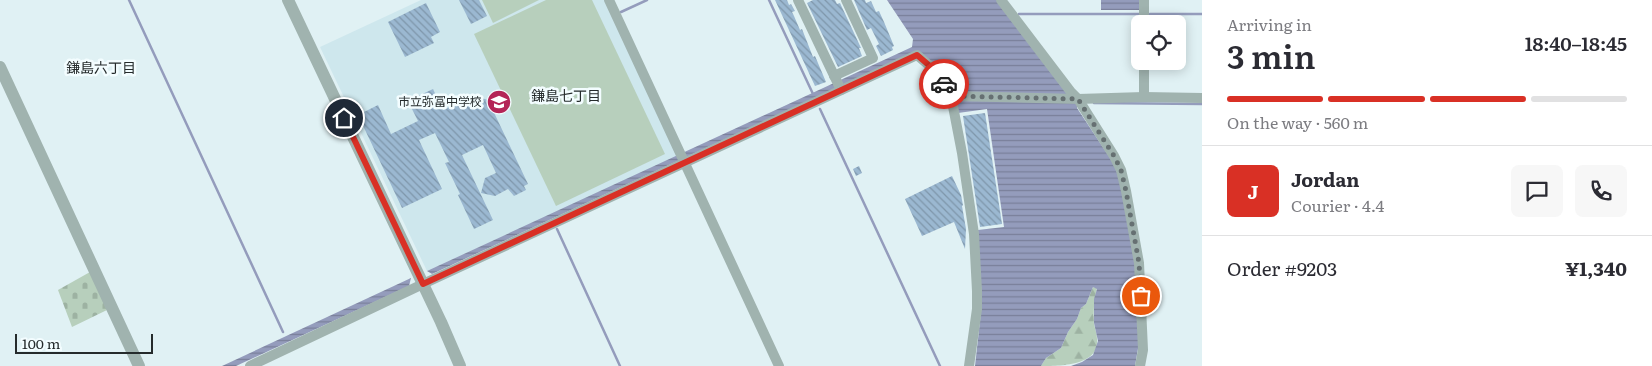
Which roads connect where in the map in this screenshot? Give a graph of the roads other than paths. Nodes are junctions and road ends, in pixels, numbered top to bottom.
1 (288, 0) edge
2 (609, 0) edge
3 (798, 0) edge
4 (846, 0) edge
5 (1001, 0) edge
6 (1144, 0) edge
7 (1144, 15) edge
8 (0, 67) edge
9 (1144, 70) edge
10 (834, 77) junction
11 (840, 90) junction
12 (952, 96) junction
13 (1144, 97) junction
14 (1076, 98) junction
15 (1202, 98) edge
16 (685, 164) junction
17 (423, 284) junction
18 (139, 366) edge
19 (250, 366) edge
20 (460, 366) edge
21 (779, 366) edge
22 (969, 366) edge
23 (1140, 366) edge

1 - 17 street
2 - 16 street
3 - 10 street
4 - 10 street
5 - 14 street
6 - 7 street
8 - 18 street
9 - 13 street
10 - 11 street
11 - 12 street
11 - 16 street
12 - 14 street
12 - 22 street
13 - 14 street
13 - 15 street
14 - 23 street
16 - 17 street
16 - 21 street
17 - 19 street
17 - 20 street

